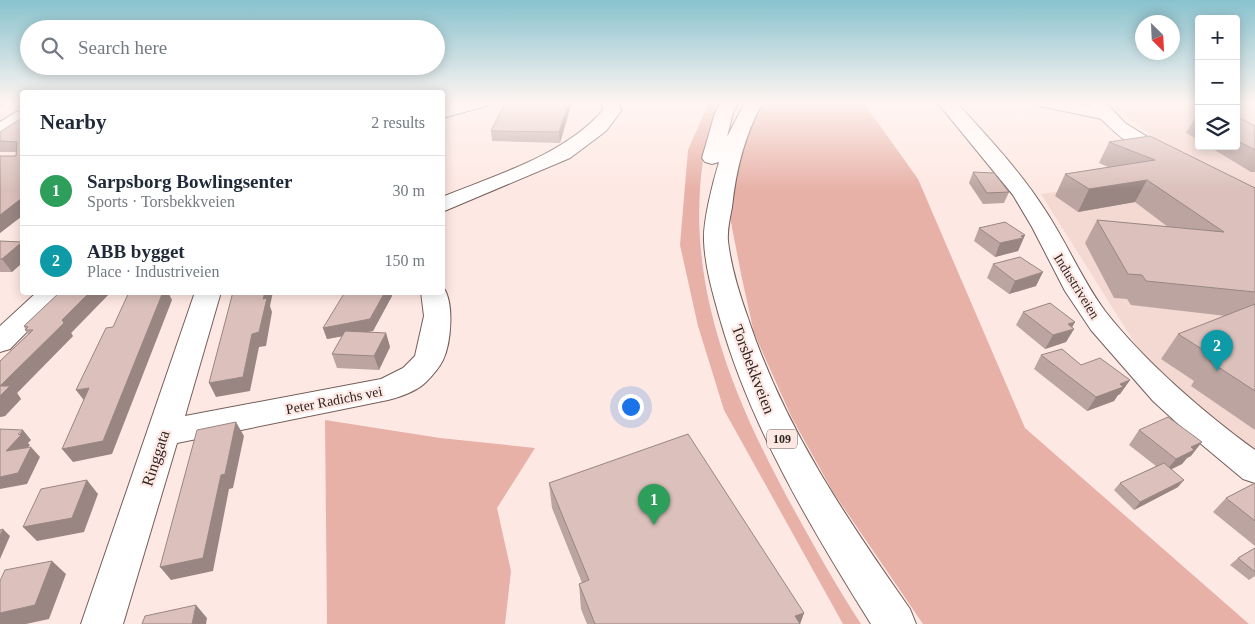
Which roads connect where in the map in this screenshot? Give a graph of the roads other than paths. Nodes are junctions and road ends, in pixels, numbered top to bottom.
1 (594, 131) edge
2 (719, 131) edge
3 (739, 131) edge
4 (972, 131) edge
5 (1128, 131) edge
6 (1188, 170) edge
7 (445, 204) edge
8 (717, 234) junction
9 (25, 295) edge
10 (50, 295) edge
11 (207, 295) edge
12 (434, 295) edge
13 (0, 318) edge
14 (0, 342) edge
15 (163, 434) junction
16 (1255, 469) edge
17 (102, 624) edge
18 (895, 624) edge

1 - 7 street
2 - 8 street, Torsbekkveien / 109
3 - 8 street, Torsbekkveien / 109
4 - 16 street, Industriveien
5 - 6 street
8 - 18 street, Torsbekkveien / 109
9 - 13 street
10 - 14 street
11 - 15 street, Ringgata
12 - 15 street, Peter Radichs vei
15 - 17 street, Ringgata

